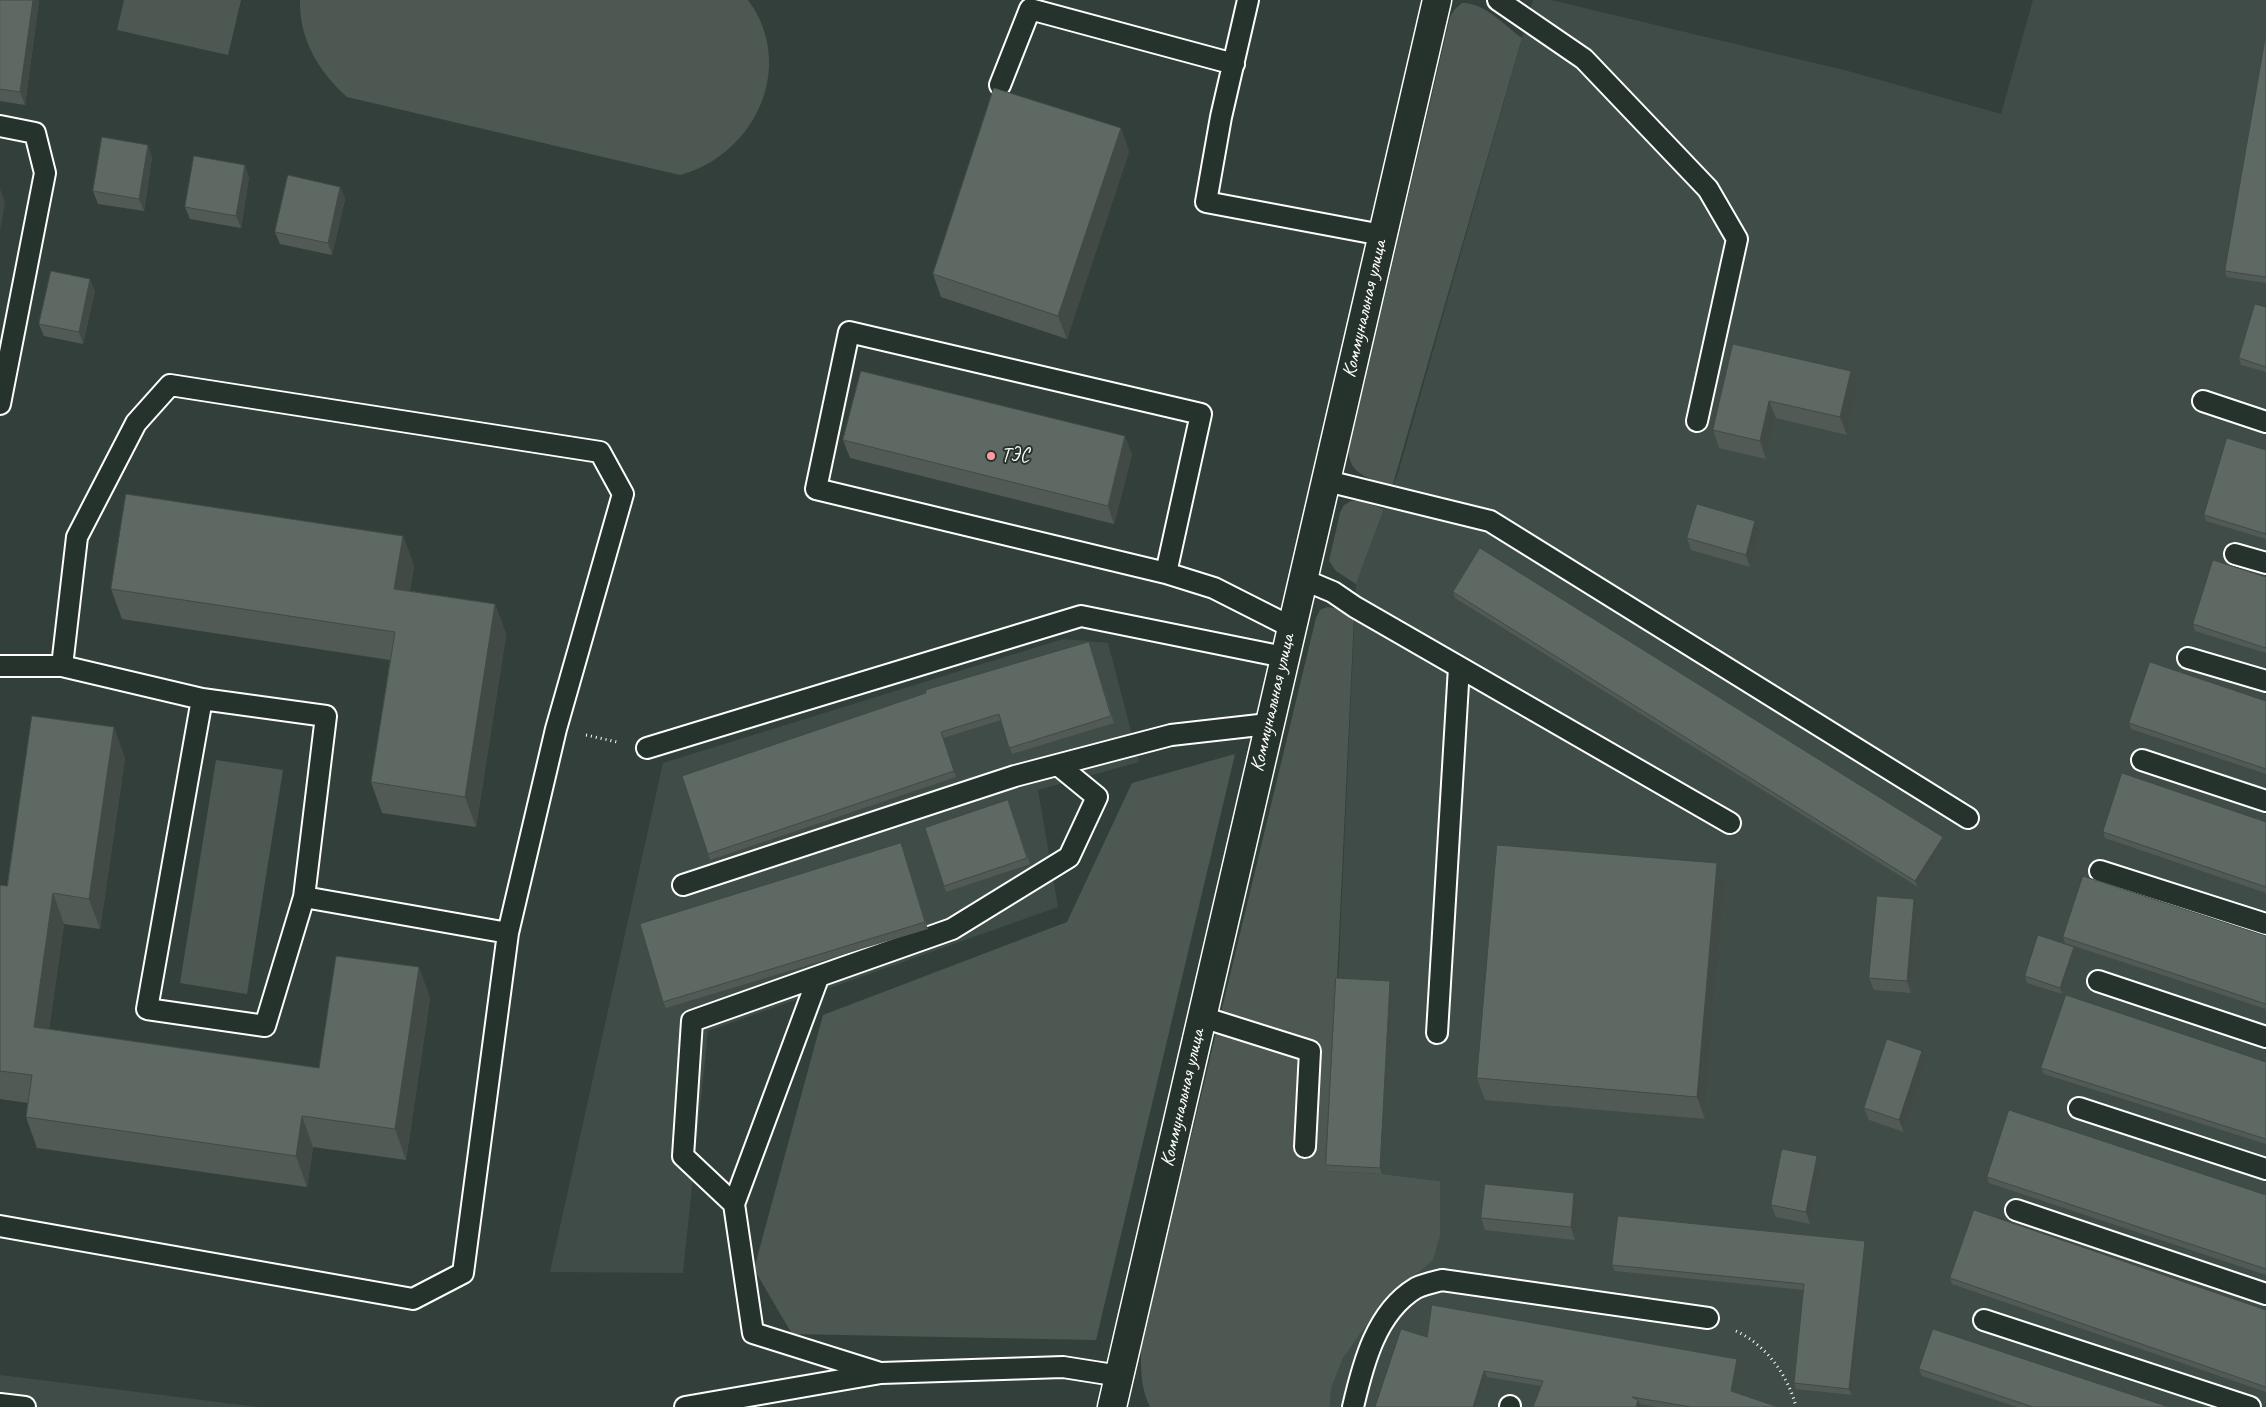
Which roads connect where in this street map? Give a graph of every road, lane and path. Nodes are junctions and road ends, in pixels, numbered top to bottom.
1 (1248, 0) edge
2 (1437, 0) edge
3 (1498, 0) edge
4 (1032, 4) edge
5 (1234, 64) junction
6 (1000, 85) dead end
7 (0, 126) edge
8 (1382, 236) junction
9 (2203, 401) dead end
10 (0, 404) edge
11 (1697, 421) dead end
12 (2266, 422) edge
13 (1327, 481) junction
14 (2236, 554) dead end
15 (2266, 563) edge
16 (1166, 573) junction
17 (1302, 579) junction
18 (1291, 627) junction
19 (1284, 658) junction
20 (2188, 658) dead end
21 (0, 666) edge
22 (62, 666) junction
23 (1459, 667) junction
24 (2266, 681) edge
25 (202, 699) junction
26 (1268, 724) junction
27 (556, 729) junction
28 (647, 748) joint
29 (2142, 760) dead end
30 (1058, 765) junction
31 (2266, 801) edge
32 (1968, 818) dead end
33 (1730, 823) dead end
34 (2100, 871) dead end
35 (683, 885) dead end
36 (304, 897) junction
37 (2266, 924) edge
38 (508, 933) junction
39 (818, 978) junction
40 (2098, 981) dead end
41 (1202, 1017) junction
42 (1437, 1033) dead end
43 (2266, 1037) edge
44 (2079, 1108) dead end
45 (1305, 1147) dead end
46 (2266, 1169) edge
47 (734, 1204) junction
48 (2016, 1210) dead end
49 (0, 1226) edge
50 (2266, 1294) edge
51 (1708, 1318) joint
52 (1984, 1320) dead end
53 (881, 1373) junction
54 (1120, 1376) junction
55 (0, 1404) edge
56 (1113, 1406) edge
57 (25, 1407) edge
58 (685, 1407) edge
59 (1353, 1407) edge
60 (1796, 1407) edge
61 (2250, 1407) edge

1 - 5 lane
2 - 8 street, Коммунальная улица
3 - 11 lane
4 - 5 lane
4 - 6 lane
5 - 8 lane
7 - 10 lane
8 - 13 street, Коммунальная улица
9 - 12 lane
13 - 17 street, Коммунальная улица
13 - 32 lane
14 - 15 lane
16 - 16 lane
16 - 18 lane
17 - 18 street, Коммунальная улица
17 - 23 lane
18 - 19 street, Коммунальная улица
19 - 26 street, Коммунальная улица
19 - 28 lane
20 - 24 lane
21 - 22 lane
22 - 25 lane
22 - 27 lane
23 - 33 lane
23 - 42 lane
25 - 36 lane
25 - 36 lane
26 - 30 lane
26 - 41 street, Коммунальная улица
27 - 28 path
27 - 38 lane
29 - 31 lane
30 - 35 lane
30 - 39 lane
34 - 37 lane
36 - 38 lane
38 - 49 lane
39 - 47 lane
39 - 47 lane
40 - 43 lane
41 - 45 lane
41 - 54 street, Коммунальная улица
44 - 46 lane
47 - 53 lane
48 - 50 lane
51 - 59 lane
51 - 60 path
52 - 61 lane
53 - 54 lane
53 - 58 lane
54 - 56 street, Коммунальная улица
55 - 57 lane

